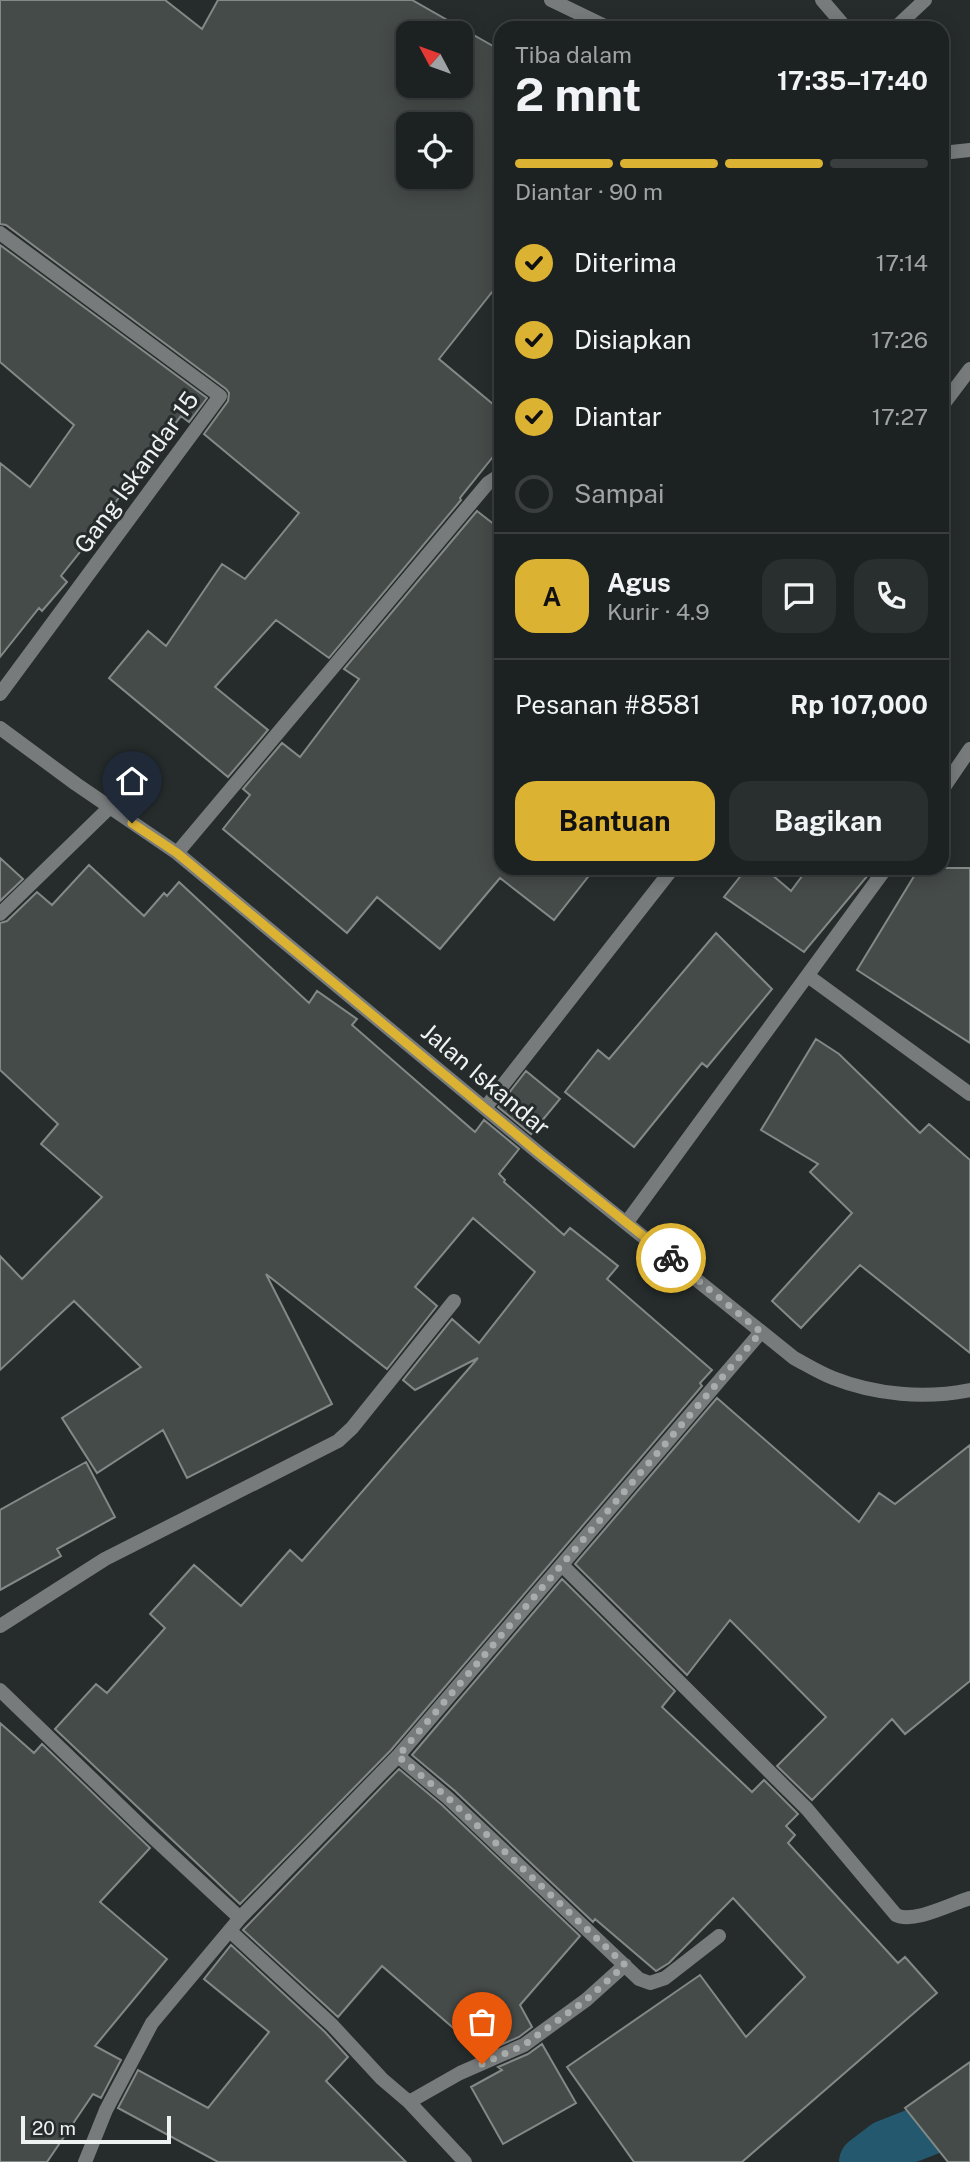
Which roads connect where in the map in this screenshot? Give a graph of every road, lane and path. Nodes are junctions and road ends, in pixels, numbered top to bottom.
1 (551, 0) edge
2 (822, 0) edge
3 (925, 0) edge
4 (594, 21) edge
5 (840, 21) edge
6 (902, 21) edge
7 (970, 150) edge
8 (949, 152) edge
9 (0, 233) edge
10 (970, 369) edge
11 (949, 397) edge
12 (494, 479) edge
13 (0, 694) edge
14 (0, 728) edge
15 (968, 757) edge
16 (949, 781) edge
17 (109, 808) junction
18 (177, 853) junction
19 (668, 875) edge
20 (881, 875) edge
21 (0, 914) edge
22 (808, 976) junction
23 (970, 1094) edge
24 (485, 1108) junction
25 (627, 1222) junction
26 (454, 1301) dead end
27 (761, 1332) junction
28 (970, 1390) edge
29 (562, 1565) junction
30 (0, 1626) edge
31 (0, 1690) edge
32 (398, 1756) junction
33 (970, 1898) edge
34 (240, 1918) junction
35 (229, 1931) junction
36 (719, 1936) dead end
37 (625, 1965) junction
38 (409, 2102) junction
39 (85, 2162) edge
40 (465, 2162) edge

1 - 4 street
2 - 5 street
3 - 6 street
7 - 8 street
9 - 13 street, Gang Iskandar 15
10 - 11 street
12 - 18 street
14 - 17 street, Jalan Iskandar
15 - 16 street
17 - 18 street, Jalan Iskandar
17 - 21 street
18 - 24 street, Jalan Iskandar
19 - 24 street
20 - 22 street
22 - 23 street
22 - 25 street
24 - 25 street, Jalan Iskandar
25 - 27 street, Jalan Iskandar
26 - 30 street
27 - 28 street, Jalan Iskandar
27 - 29 street
29 - 32 street
29 - 33 street
31 - 34 street
32 - 34 street
32 - 37 street
34 - 35 street
35 - 38 street
35 - 39 street
36 - 37 street
37 - 38 street
38 - 40 street

